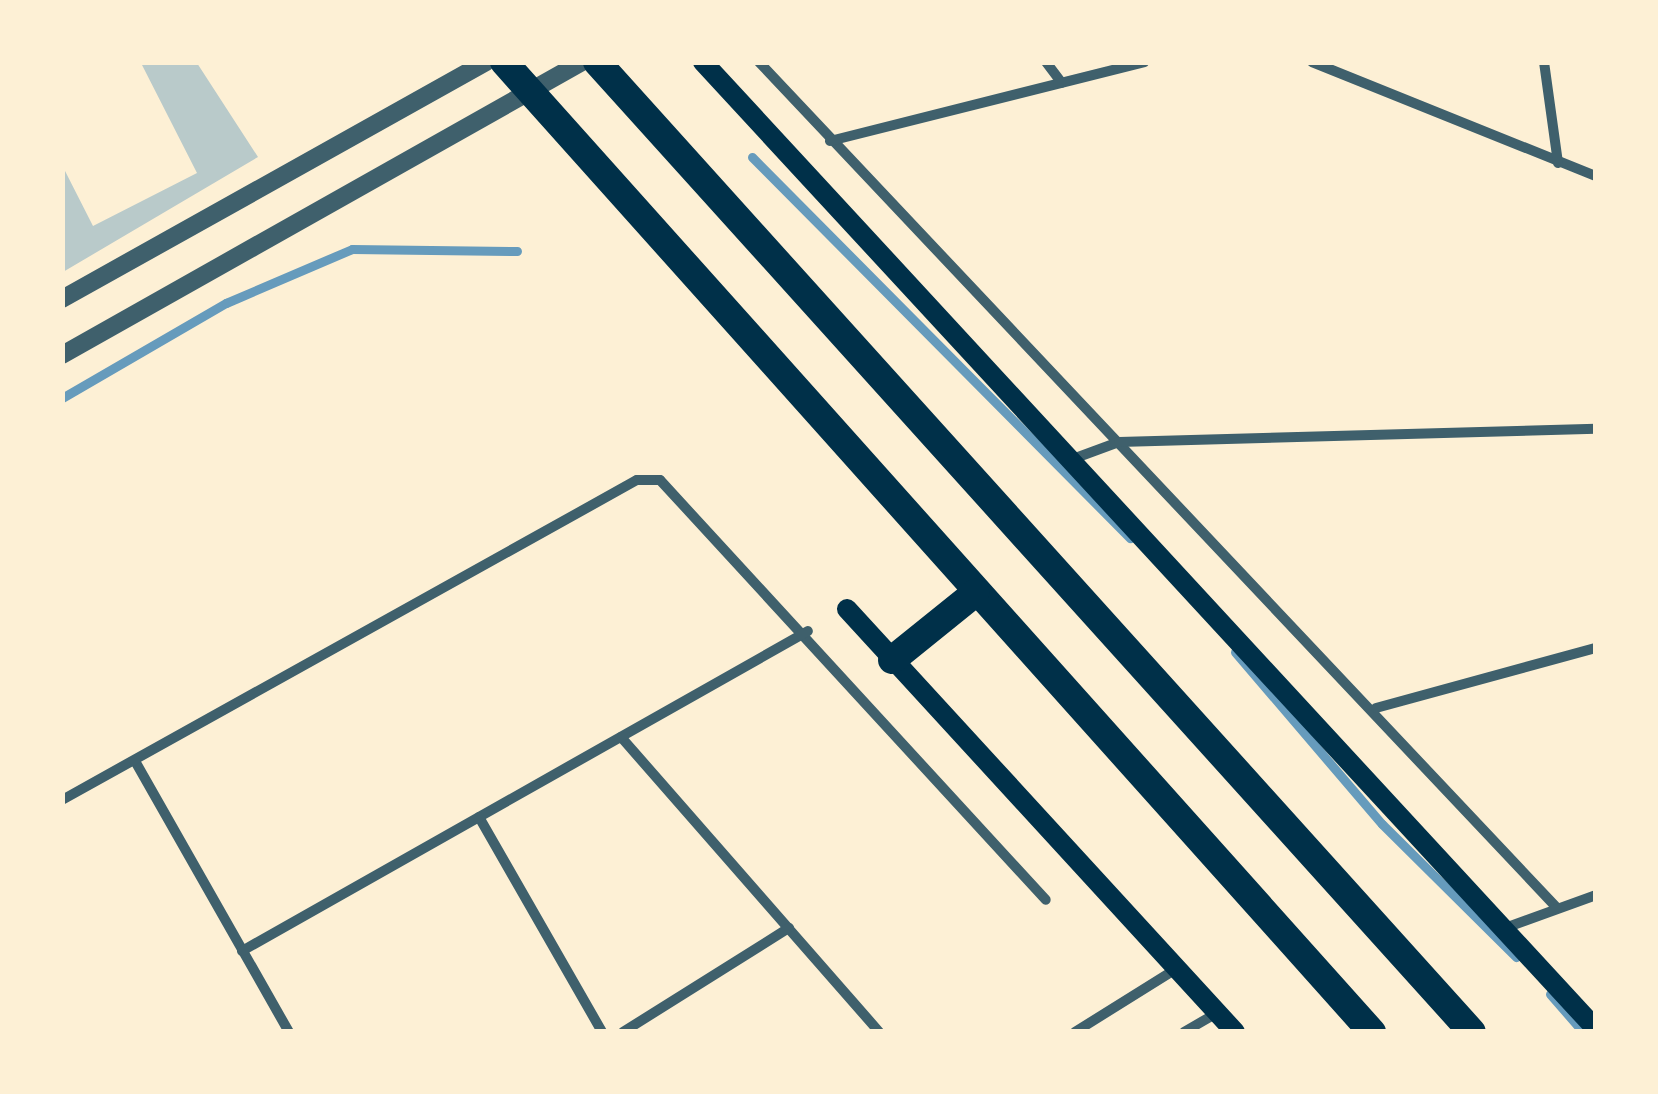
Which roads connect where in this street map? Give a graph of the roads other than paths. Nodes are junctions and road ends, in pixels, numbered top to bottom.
1 (486, 62) edge
2 (504, 62) edge
3 (582, 62) edge
4 (597, 62) edge
5 (703, 62) edge
6 (759, 62) edge
7 (1046, 62) edge
8 (1144, 62) edge
9 (1312, 62) edge
10 (1544, 62) edge
11 (1062, 83) junction
12 (530, 92) junction
13 (830, 141) junction
14 (1558, 164) junction
15 (1596, 176) edge
16 (62, 299) edge
17 (62, 354) edge
18 (1596, 429) edge
19 (1119, 442) junction
20 (1070, 460) junction
21 (975, 593) junction
22 (847, 609) dead end
23 (808, 630) junction
24 (1596, 648) edge
25 (892, 660) junction
26 (1376, 708) junction
27 (621, 736) junction
28 (136, 760) junction
29 (62, 800) edge
30 (479, 817) junction
31 (1596, 894) edge
32 (1046, 900) dead end
33 (1557, 908) junction
34 (789, 928) junction
35 (1505, 928) junction
36 (242, 950) junction
37 (1177, 968) junction
38 (1218, 1012) junction
39 (1596, 1029) edge
40 (289, 1032) edge
41 (602, 1032) edge
42 (622, 1032) edge
43 (879, 1032) edge
44 (1075, 1032) edge
45 (1184, 1032) edge
46 (1235, 1032) edge
47 (1372, 1032) edge
48 (1472, 1032) edge

1 - 16 street
2 - 12 highway
3 - 12 street
4 - 48 highway
5 - 20 main road
6 - 13 street
7 - 11 street
8 - 11 street
9 - 14 street
10 - 14 street
11 - 13 street
12 - 17 street
12 - 21 highway
13 - 19 street
14 - 15 street
18 - 19 street
19 - 20 street
19 - 26 street
20 - 35 main road
21 - 25 highway
21 - 47 highway
22 - 25 main road
23 - 27 street
23 - 28 street
23 - 32 street
24 - 26 street
25 - 37 main road
26 - 33 street
27 - 30 street
27 - 34 street
28 - 29 street
28 - 36 street
30 - 36 street
30 - 41 street
31 - 33 street
33 - 35 street
34 - 42 street
34 - 43 street
35 - 39 main road
36 - 40 street
37 - 38 main road
37 - 44 street
38 - 45 street
38 - 46 main road

